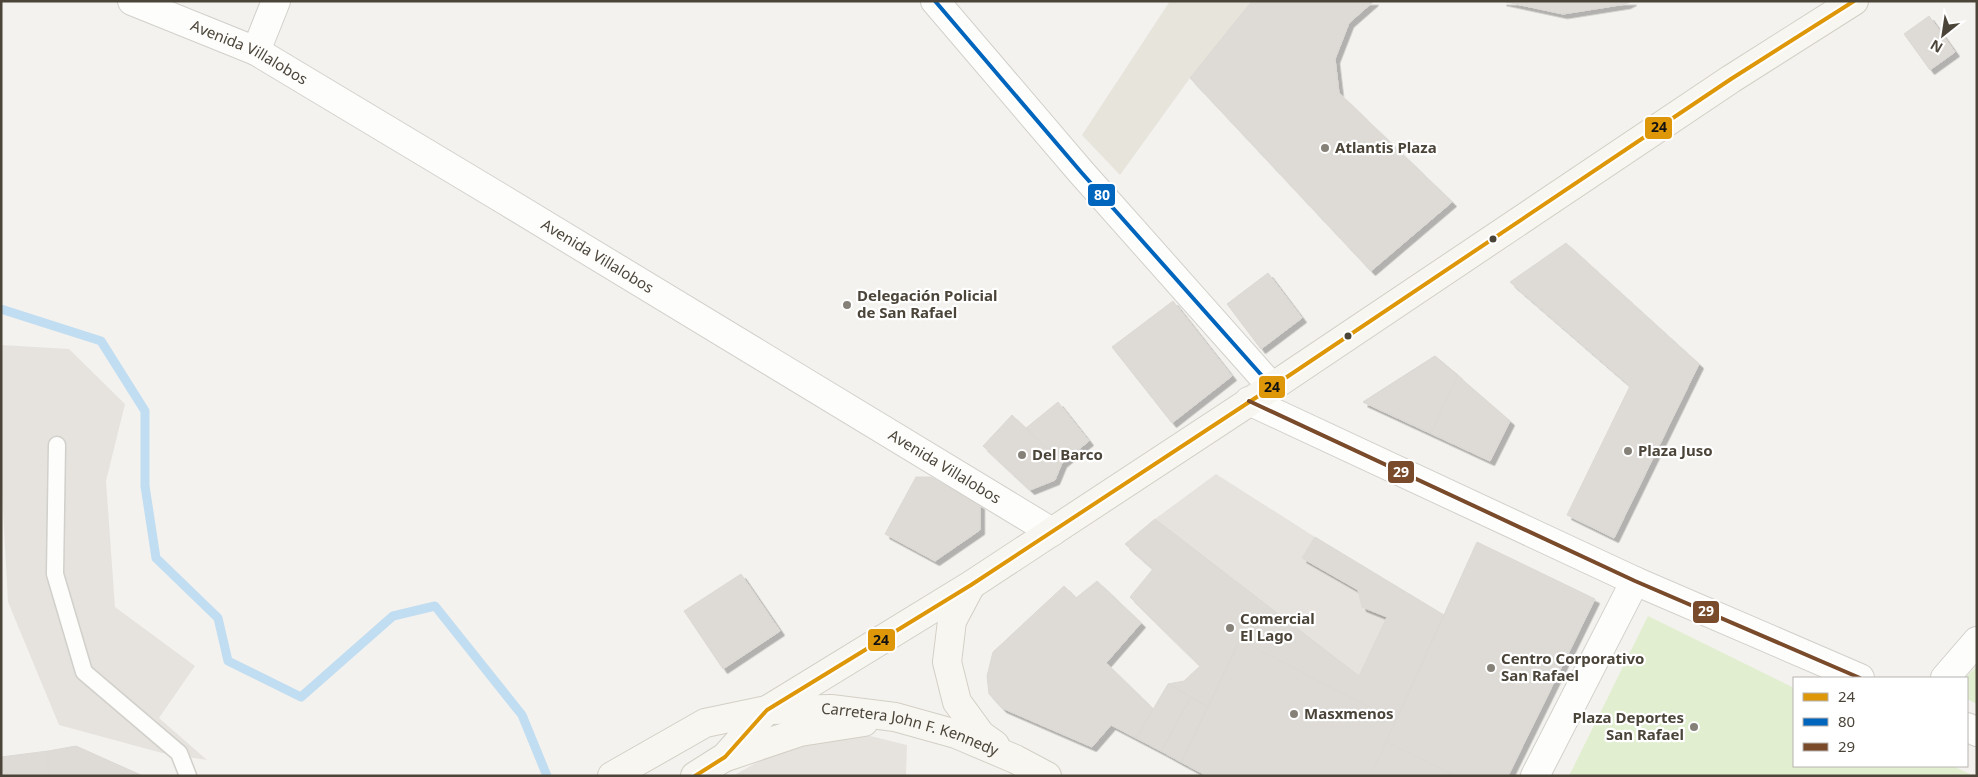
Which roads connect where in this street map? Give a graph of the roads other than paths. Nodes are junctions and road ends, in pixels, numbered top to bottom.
1 (132, 1) edge
2 (276, 1) edge
3 (935, 1) edge
4 (1854, 1) edge
5 (256, 51) junction
6 (1260, 394) junction
7 (57, 444) dead end
8 (1052, 532) junction
9 (1635, 581) junction
10 (971, 585) junction
11 (1977, 641) edge
12 (1858, 677) edge
13 (1946, 677) edge
14 (767, 710) junction
15 (895, 717) junction
16 (1015, 759) junction
17 (714, 768) edge
18 (188, 776) edge
19 (612, 776) edge
20 (1047, 776) edge
21 (1535, 776) edge

1 - 5 street, Avenida Villalobos
2 - 5 street
3 - 6 street
4 - 6 main road
5 - 8 street, Avenida Villalobos
6 - 8 main road
6 - 9 street
7 - 18 lane
8 - 10 main road
9 - 12 street
9 - 21 street
10 - 14 main road
10 - 16 main road
11 - 13 street
14 - 15 main road, Carretera John F. Kennedy
14 - 17 main road
14 - 19 main road
15 - 16 main road, Carretera John F. Kennedy
15 - 17 main road
16 - 20 main road, Carretera John F. Kennedy

